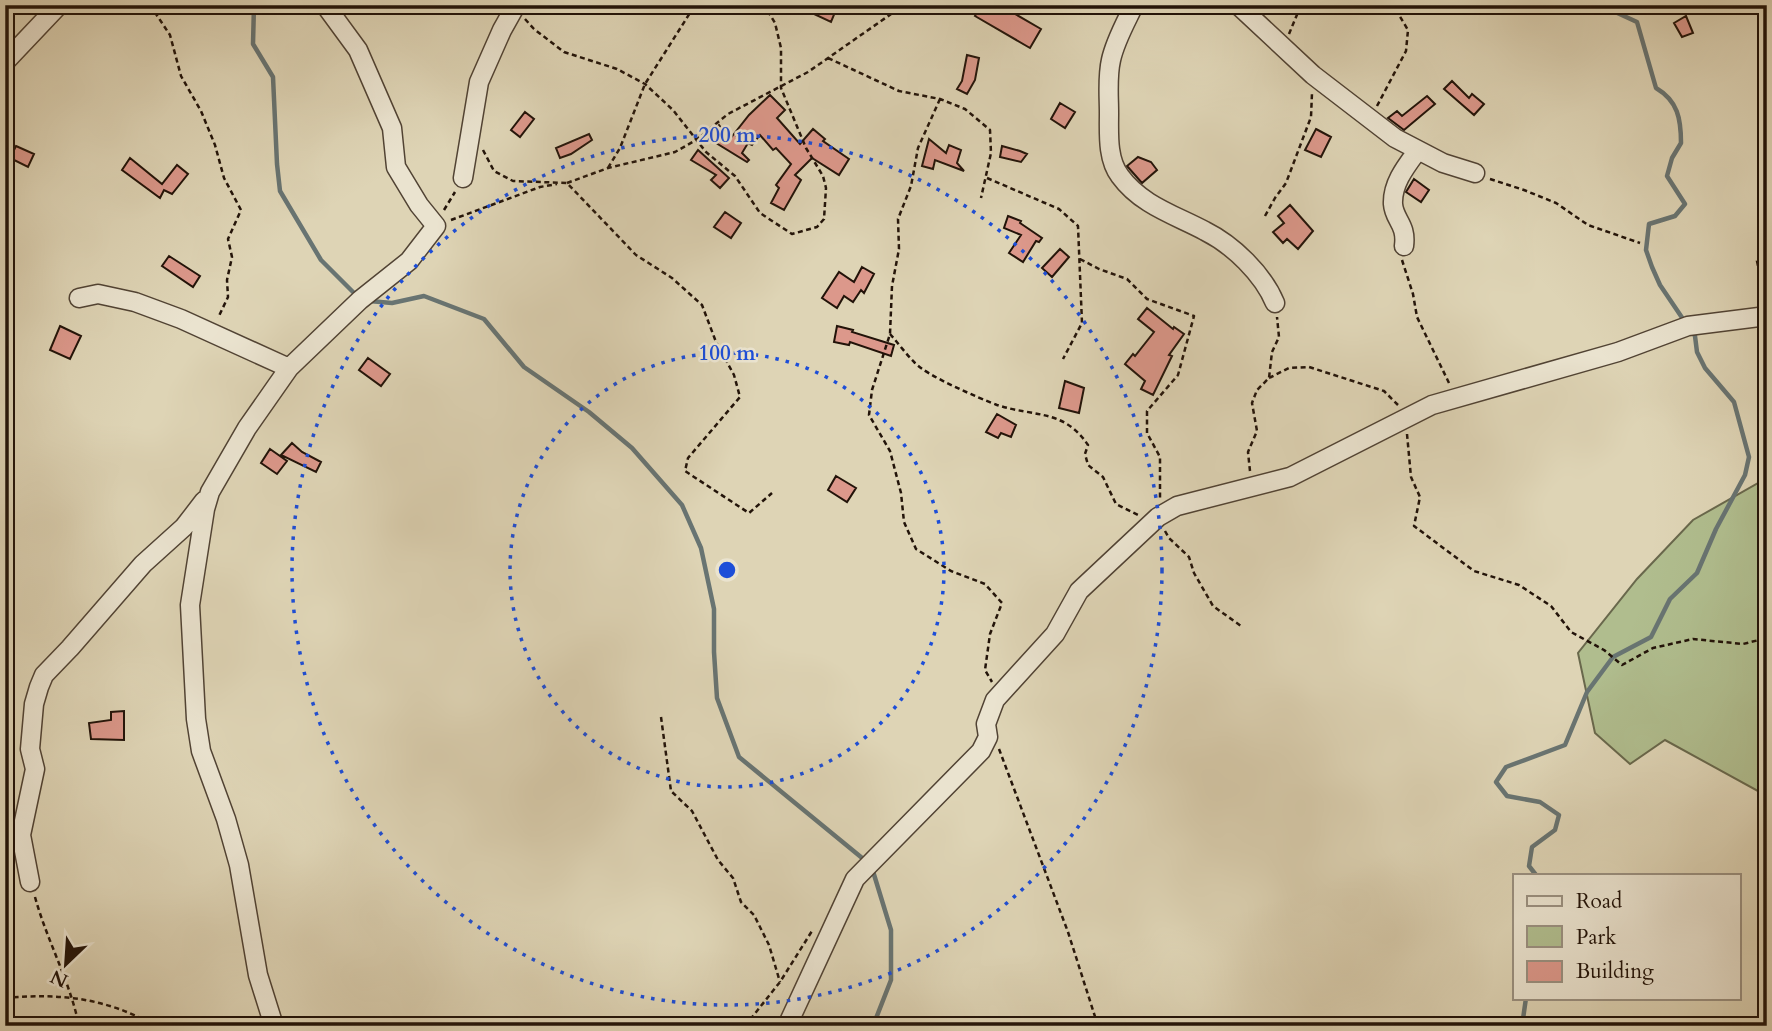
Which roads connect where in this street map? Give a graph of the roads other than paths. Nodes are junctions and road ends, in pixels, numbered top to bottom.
1 (59, 5) edge
2 (325, 5) edge
3 (1134, 5) edge
4 (1238, 5) edge
5 (516, 6) edge
6 (5, 62) edge
7 (1418, 150) junction
8 (1475, 173) road end
9 (463, 178) road end
10 (1404, 246) road end
11 (79, 298) dead end
12 (1275, 303) road end
13 (1767, 316) edge
14 (289, 368) junction
15 (210, 492) junction
16 (30, 882) road end
17 (274, 1026) edge
18 (787, 1026) edge

1 - 6 street
2 - 14 street
3 - 12 street
4 - 7 street
5 - 9 street
7 - 8 street
7 - 10 street
11 - 14 street
13 - 18 street
14 - 15 street
15 - 16 street
15 - 17 street

